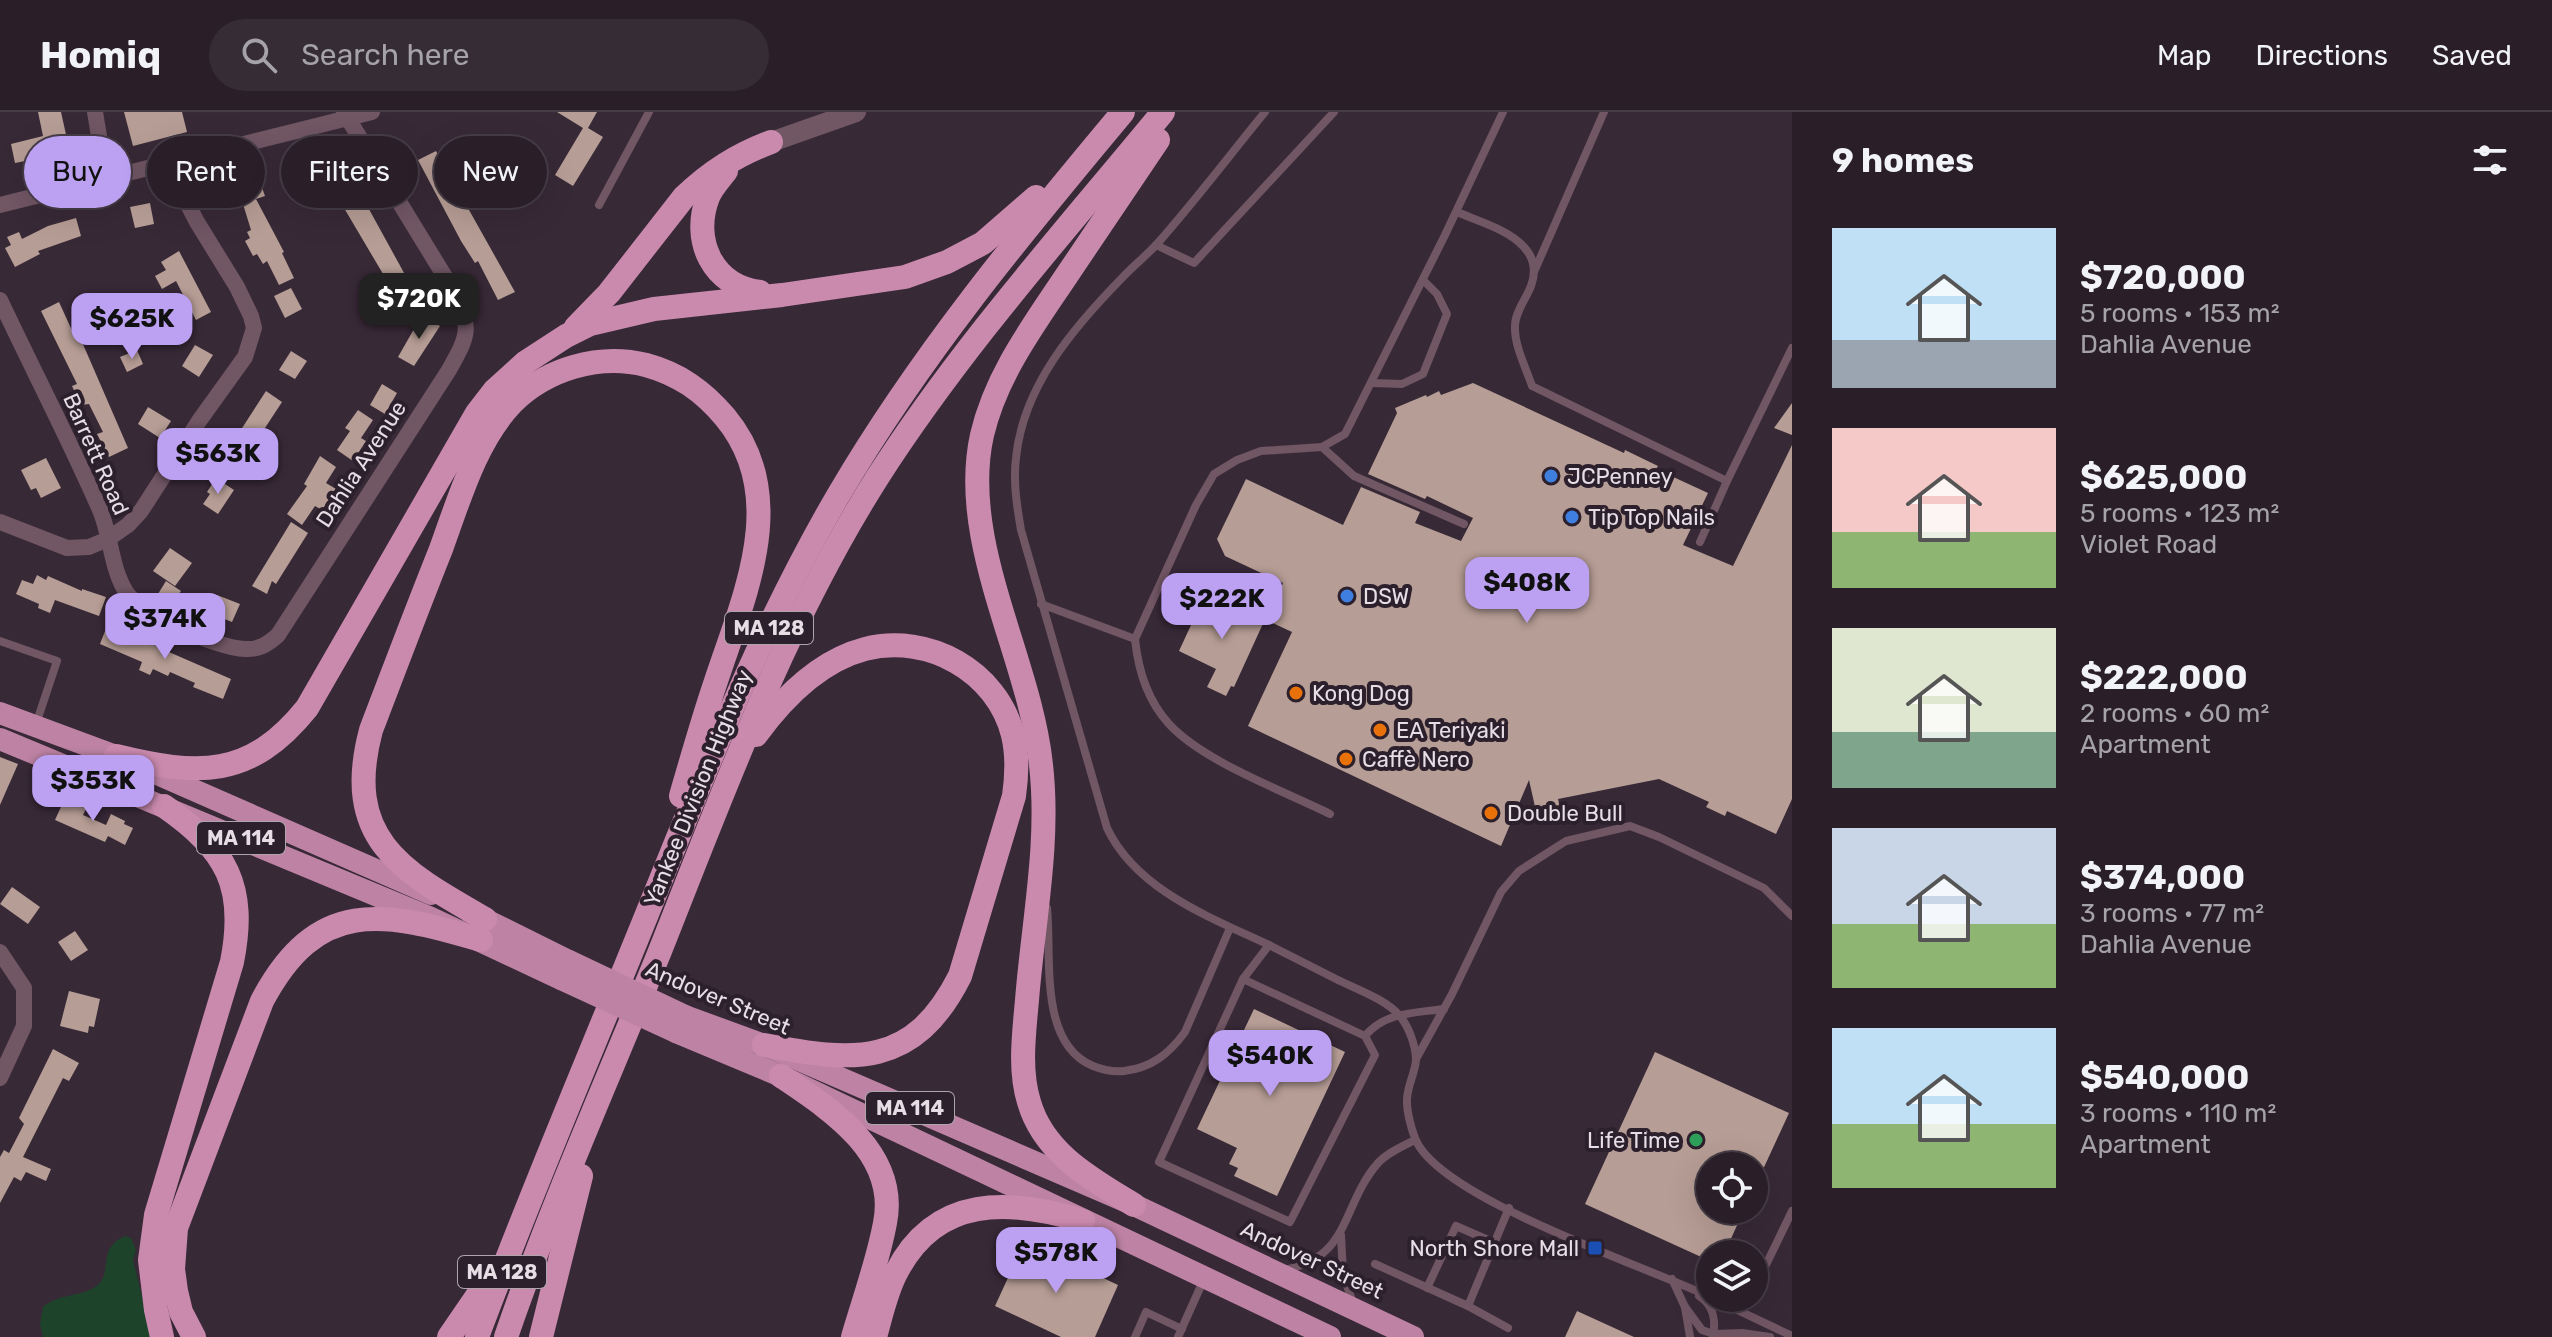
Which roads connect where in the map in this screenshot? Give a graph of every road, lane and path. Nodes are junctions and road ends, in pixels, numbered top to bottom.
1 (95, 112) edge
2 (372, 112) edge
3 (649, 112) edge
4 (856, 112) edge
5 (1121, 112) edge
6 (1163, 112) edge
7 (1177, 112) edge
8 (1265, 112) edge
9 (1334, 112) edge
10 (1503, 112) edge
11 (1604, 112) edge
12 (346, 115) edge
13 (99, 136) edge
14 (265, 137) edge
15 (771, 142) junction
16 (24, 199) edge
17 (0, 205) edge
18 (599, 205) dead end
19 (190, 208) edge
20 (1457, 212) junction
21 (1156, 245) junction
22 (1534, 272) junction
23 (1423, 280) junction
24 (782, 295) junction
25 (0, 300) edge
26 (566, 336) junction
27 (1792, 348) edge
28 (1372, 383) junction
29 (1322, 447) junction
30 (1727, 481) junction
31 (0, 522) edge
32 (1464, 524) dead end
33 (108, 539) junction
34 (1700, 542) dead end
35 (1041, 604) junction
36 (1135, 639) junction
37 (0, 641) edge
38 (0, 713) edge
39 (35, 726) junction
40 (0, 739) edge
41 (116, 756) junction
42 (164, 806) junction
43 (1330, 814) dead end
44 (712, 823) junction
45 (1041, 849) junction
46 (652, 901) junction
47 (1792, 916) edge
48 (1230, 928) junction
49 (483, 929) junction
50 (1269, 945) junction
51 (0, 952) edge
52 (1243, 979) junction
53 (1444, 1009) junction
54 (1399, 1015) junction
55 (680, 1024) junction
56 (1365, 1036) junction
57 (764, 1045) junction
58 (1416, 1060) junction
59 (781, 1076) junction
60 (0, 1078) edge
61 (600, 1099) junction
62 (1415, 1140) junction
63 (1134, 1205) junction
64 (528, 1207) junction
65 (1509, 1208) junction
66 (1792, 1211) edge
67 (1083, 1221) junction
68 (1341, 1234) junction
69 (1495, 1243) junction
70 (1768, 1261) edge
71 (1375, 1264) dead end
72 (1271, 1270) junction
73 (1205, 1278) junction
74 (1672, 1279) junction
75 (1427, 1288) junction
76 (1696, 1290) edge
77 (1468, 1306) junction
78 (1685, 1307) junction
79 (1358, 1311) junction
80 (1742, 1312) edge
81 (1508, 1328) dead end
82 (1180, 1333) edge
83 (1399, 1334) edge
84 (1714, 1336) edge
85 (1756, 1336) edge
86 (1792, 1336) edge
87 (162, 1337) edge
88 (194, 1337) edge
89 (449, 1337) edge
90 (477, 1337) edge
91 (506, 1337) edge
92 (541, 1337) edge
93 (853, 1337) edge
94 (875, 1337) edge
95 (1135, 1337) edge
96 (1330, 1337) edge
97 (1690, 1337) edge
98 (1770, 1337) edge

1 - 13 street
2 - 12 street
3 - 18 lane
4 - 15 street
5 - 24 highway
5 - 46 highway, Yankee Division Highway / MA 128
6 - 44 highway, Yankee Division Highway / MA 128
7 - 45 highway
8 - 21 lane
9 - 21 lane
10 - 20 lane
11 - 22 lane
12 - 14 street
12 - 33 street, Dahlia Avenue
15 - 24 highway
15 - 26 highway
16 - 17 street
19 - 33 street
20 - 22 lane
20 - 23 lane
21 - 35 lane
22 - 30 lane
23 - 28 lane
23 - 28 lane
24 - 26 highway
25 - 33 street, Barrett Road
26 - 41 highway
27 - 30 lane
28 - 29 lane
29 - 32 lane
29 - 36 lane
30 - 34 lane
31 - 33 street
35 - 36 lane
35 - 48 lane
36 - 43 lane
37 - 39 lane
38 - 39 highway, Andover Street / MA 114
39 - 41 highway, Andover Street / MA 114
40 - 42 highway, Andover Street / MA 114
41 - 49 highway, Andover Street / MA 114
42 - 49 highway, Andover Street / MA 114
42 - 87 highway
44 - 57 highway
44 - 61 highway, Yankee Division Highway / MA 128
45 - 48 lane
45 - 63 highway
46 - 49 highway
46 - 64 highway, Yankee Division Highway / MA 128
47 - 53 lane
48 - 50 lane
49 - 55 highway, Andover Street / MA 114, bridge
49 - 88 highway
50 - 52 lane
50 - 54 lane
51 - 60 street
52 - 56 lane
52 - 56 lane
53 - 54 lane
53 - 58 lane
54 - 56 lane
54 - 58 lane
55 - 57 highway, Andover Street / MA 114
55 - 59 highway, Andover Street / MA 114
57 - 63 highway, Andover Street / MA 114
58 - 62 lane
59 - 67 highway, Andover Street / MA 114
59 - 93 highway
61 - 91 highway, Yankee Division Highway / MA 128
61 - 92 highway
62 - 65 lane
62 - 68 lane
63 - 72 highway, Andover Street / MA 114
64 - 89 highway
64 - 90 highway, Yankee Division Highway / MA 128
65 - 69 lane
65 - 74 lane
66 - 70 lane
67 - 73 highway, Andover Street / MA 114
67 - 94 highway
68 - 72 lane
68 - 79 lane
69 - 75 lane
69 - 77 lane
71 - 75 lane
72 - 79 highway, Andover Street / MA 114
73 - 82 lane
73 - 96 highway, Andover Street / MA 114
74 - 76 lane
74 - 78 lane
74 - 84 lane
75 - 77 lane
77 - 81 lane
78 - 84 lane
78 - 97 lane
79 - 83 highway, Andover Street / MA 114
80 - 86 lane
82 - 95 lane
84 - 85 lane
85 - 98 lane

